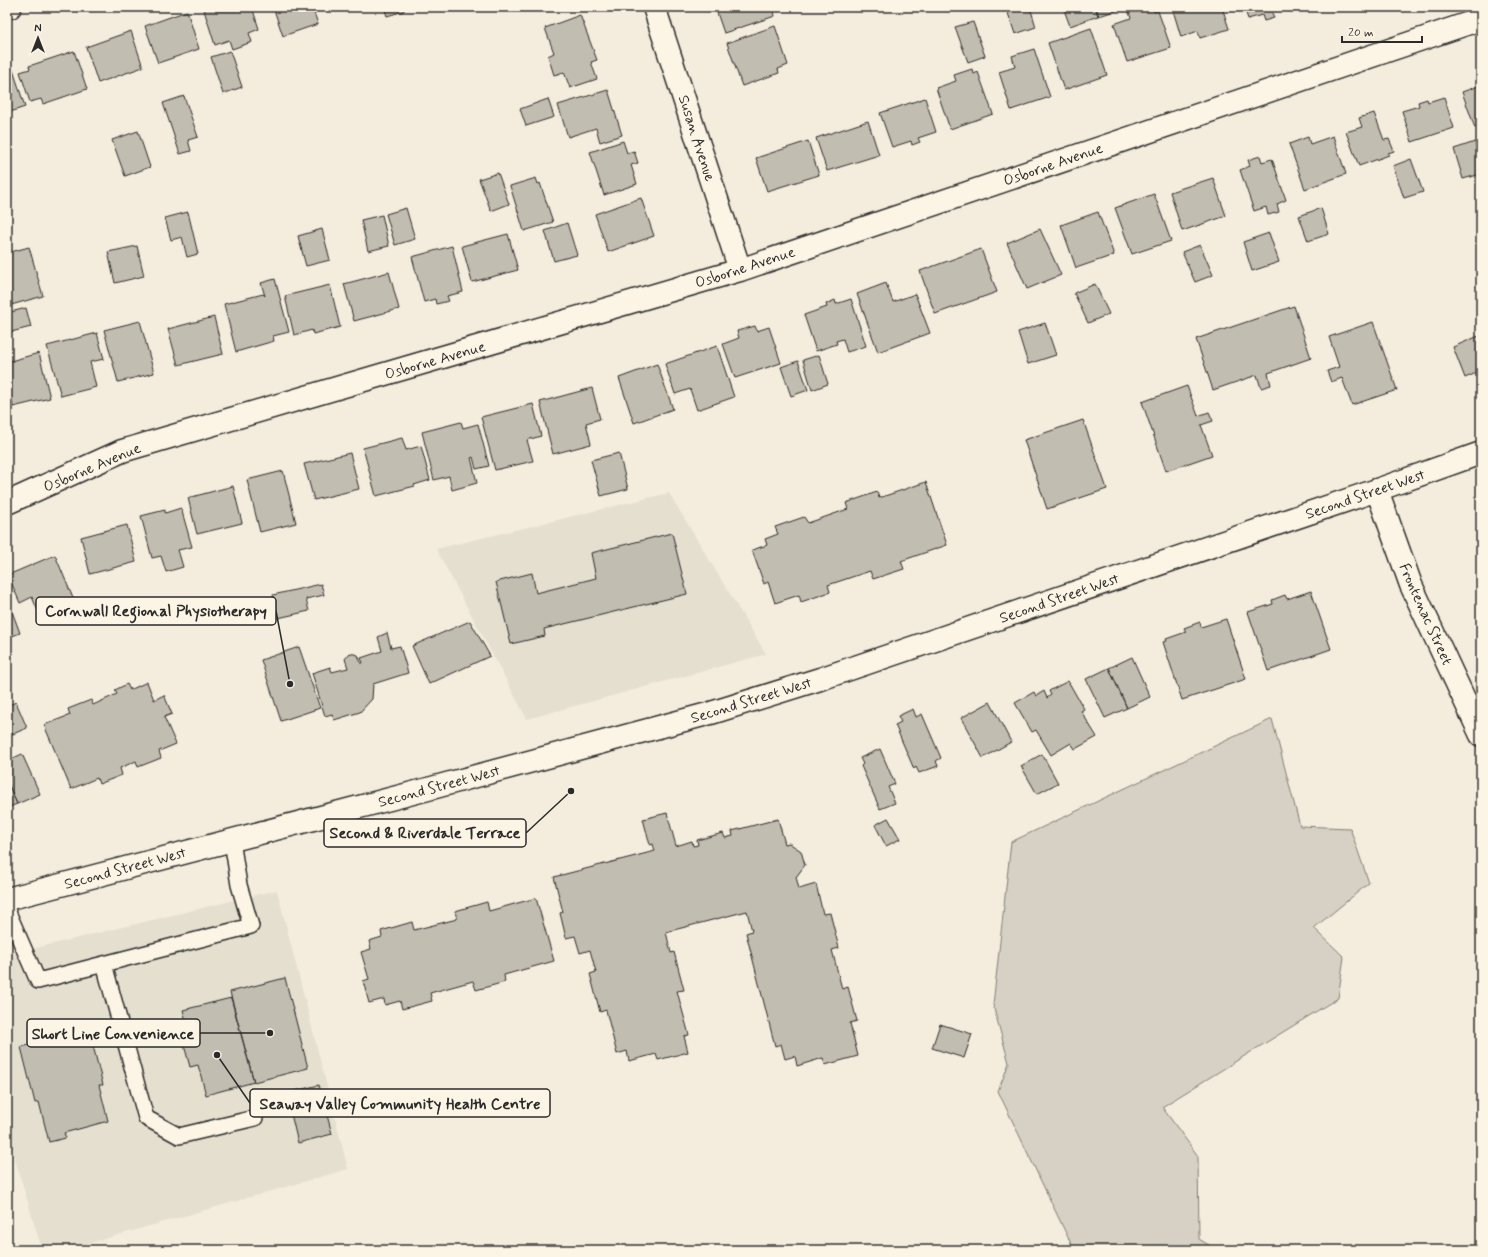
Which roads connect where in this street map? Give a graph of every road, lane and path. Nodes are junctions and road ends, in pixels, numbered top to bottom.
1 (654, 7) edge
2 (1481, 19) edge
3 (740, 270) junction
4 (1481, 454) edge
5 (1377, 490) junction
6 (7, 503) edge
7 (1481, 735) edge
8 (232, 841) junction
9 (7, 899) edge
10 (7, 910) edge
11 (104, 964) junction
12 (255, 1118) dead end

1 - 3 street, Susan Avenue
2 - 3 street, Osborne Avenue
3 - 6 street, Osborne Avenue
4 - 5 street, Second Street West
5 - 7 street, Frontenac Street
5 - 8 street, Second Street West
8 - 9 street, Second Street West
8 - 11 lane
10 - 11 lane
11 - 12 lane

